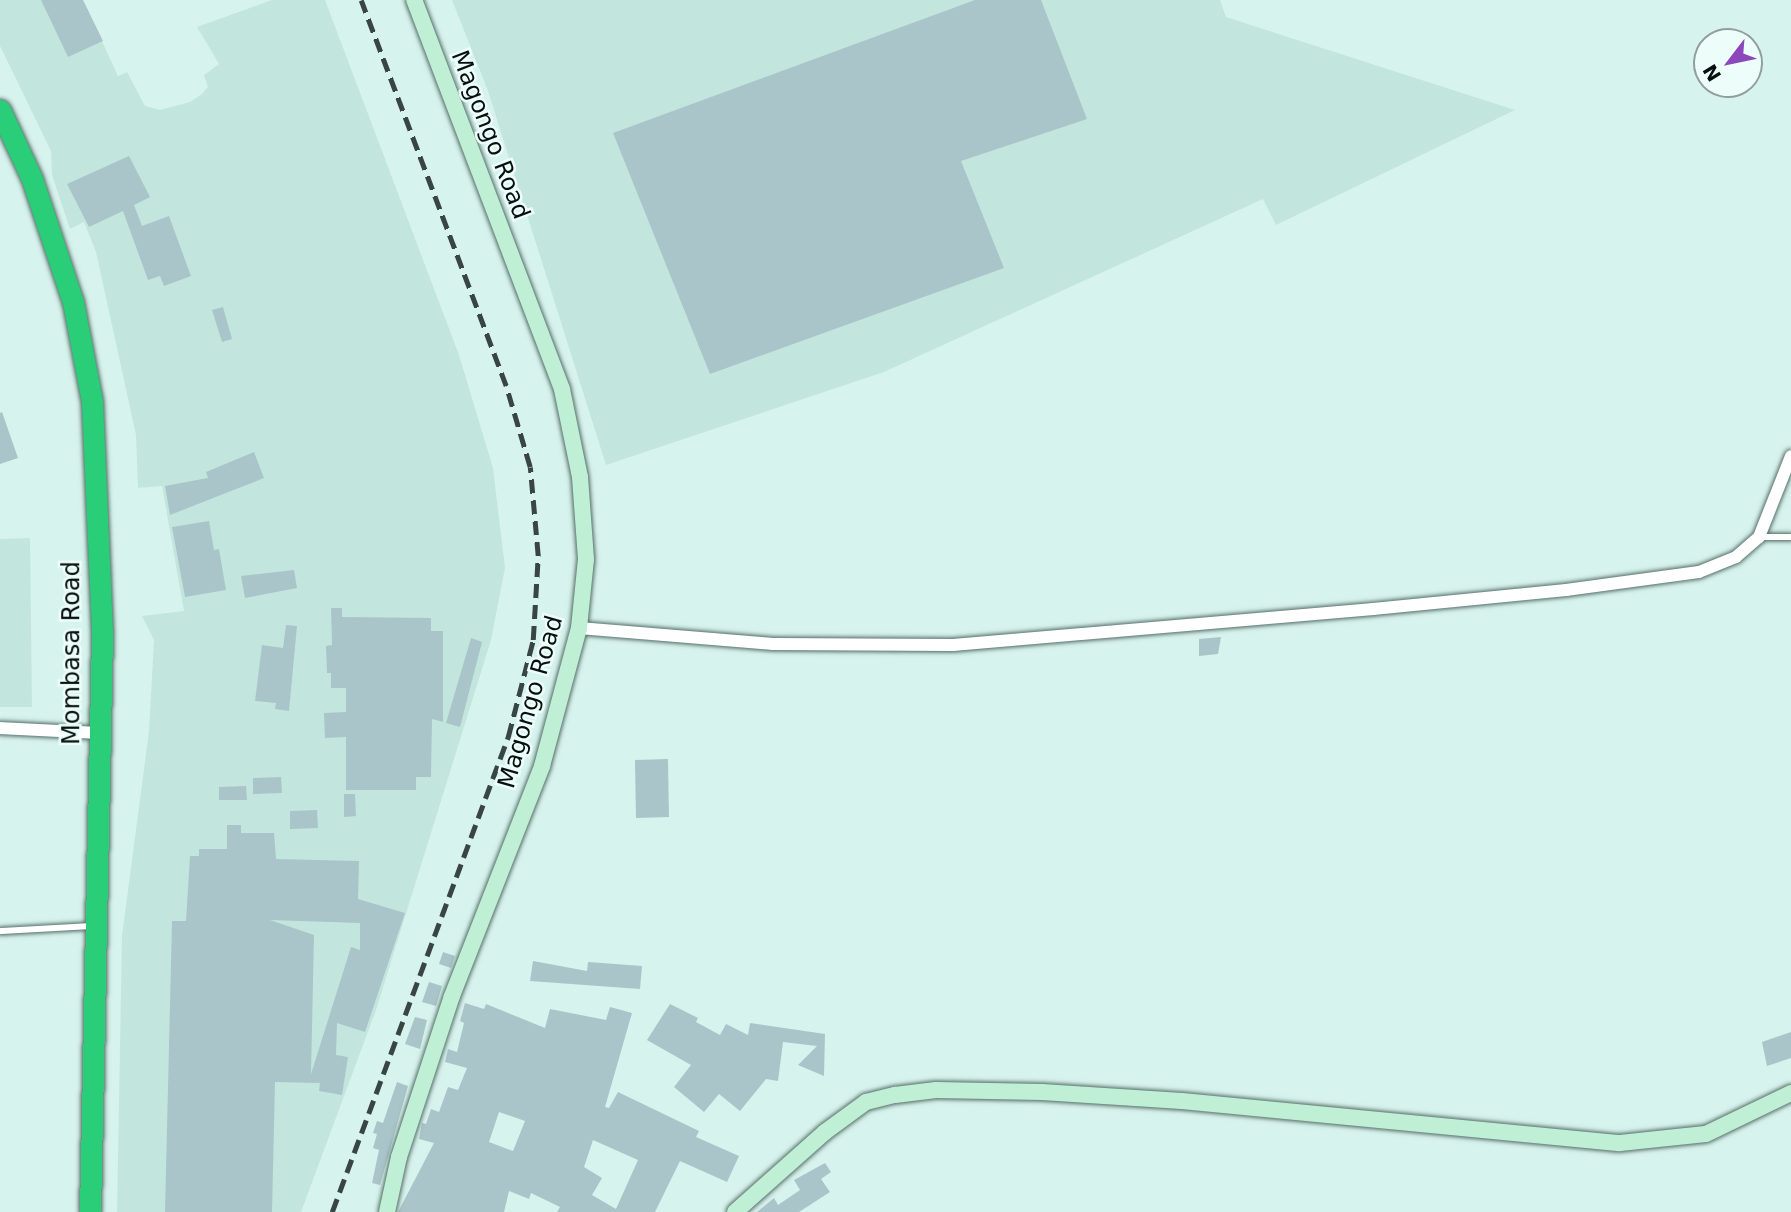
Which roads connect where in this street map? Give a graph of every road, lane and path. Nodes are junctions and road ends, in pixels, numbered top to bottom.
1 (414, 0) edge
2 (0, 110) edge
3 (1791, 456) edge
4 (1759, 537) junction
5 (1791, 537) edge
6 (579, 628) junction
7 (0, 728) edge
8 (98, 733) junction
9 (95, 926) junction
10 (0, 930) edge
11 (1791, 1093) edge
12 (90, 1212) edge
13 (387, 1212) edge
14 (735, 1212) edge

1 - 6 street, Magongo Road
2 - 8 highway, Mombasa Road
3 - 4 street
4 - 5 lane
4 - 6 street
6 - 13 street, Magongo Road
7 - 8 street
8 - 9 highway, Mombasa Road
9 - 10 lane
9 - 12 highway, Mombasa Road
11 - 14 street

